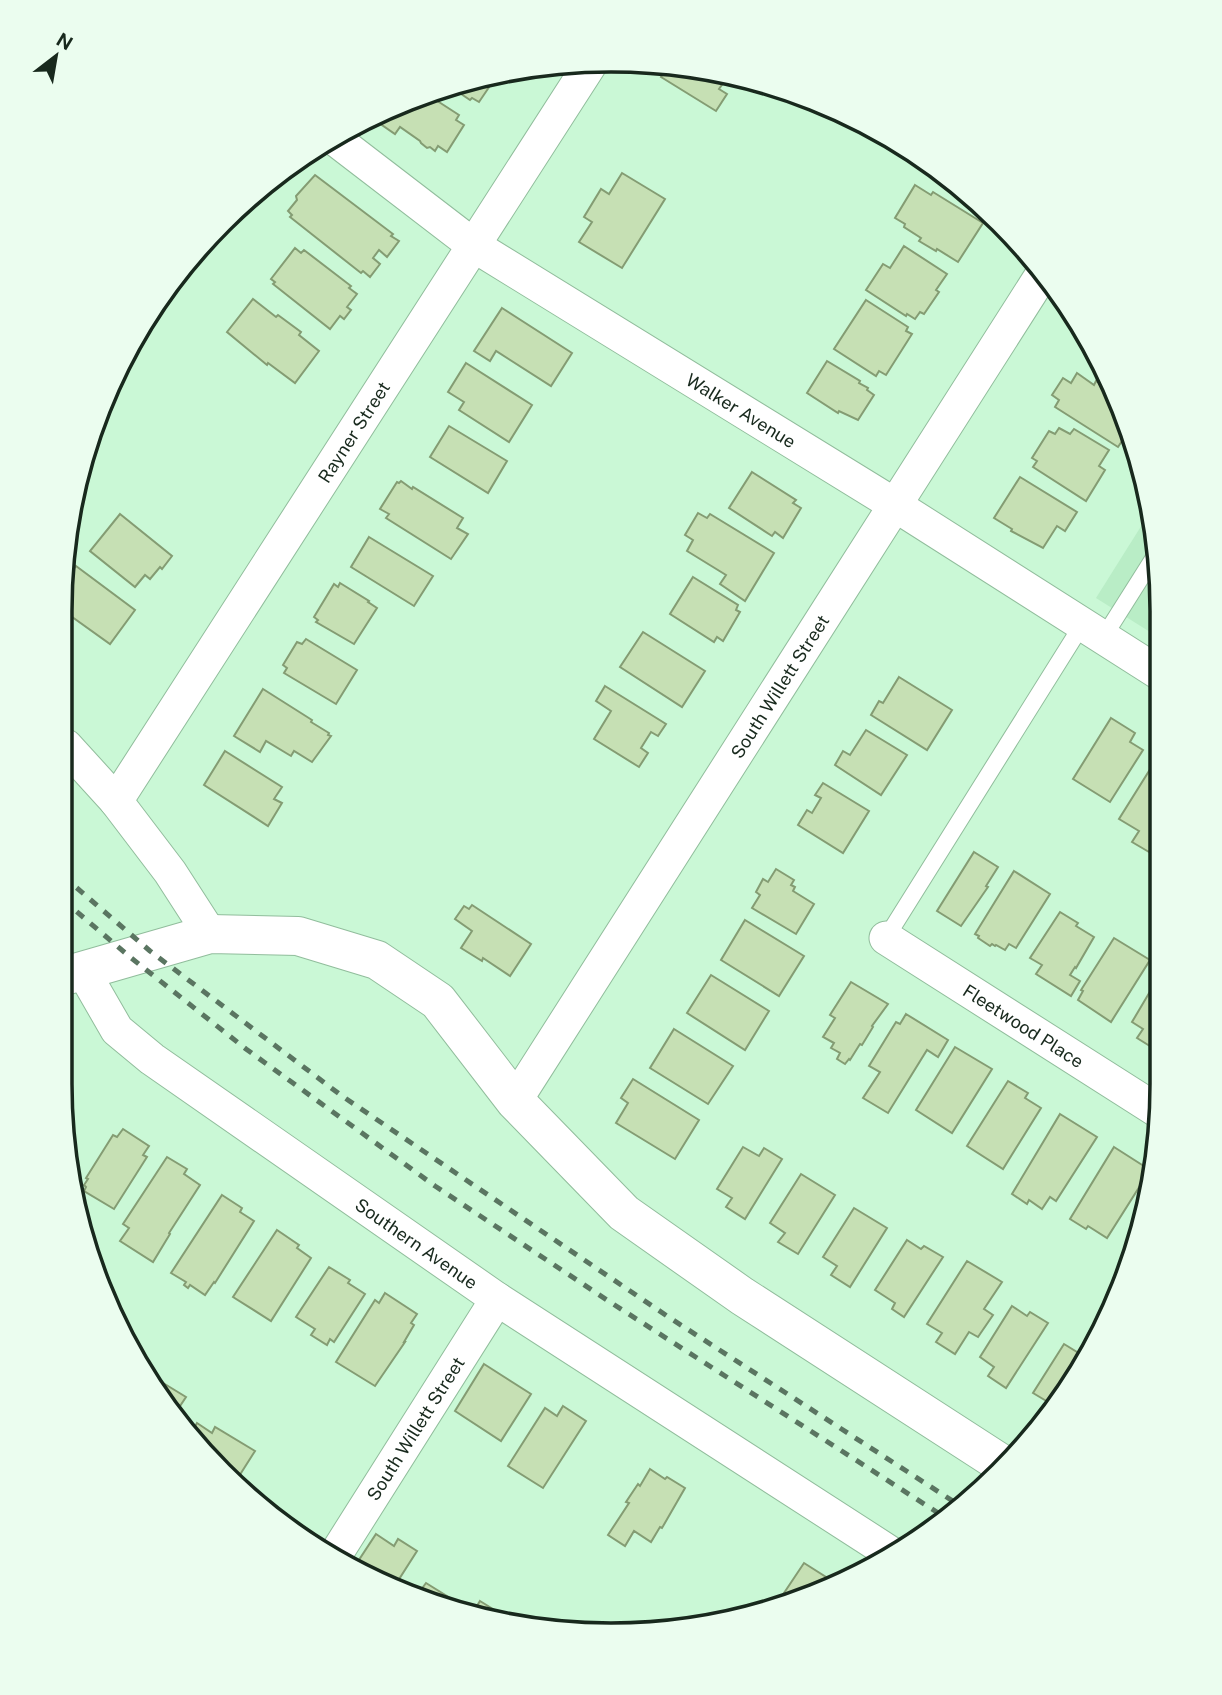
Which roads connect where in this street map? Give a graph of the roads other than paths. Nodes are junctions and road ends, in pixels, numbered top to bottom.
1 (583, 73) edge
2 (341, 144) edge
3 (473, 244) junction
4 (1038, 281) edge
5 (895, 505) junction
6 (1148, 563) edge
7 (1092, 631) junction
8 (1150, 668) edge
9 (72, 753) edge
10 (116, 801) junction
11 (210, 934) junction
12 (886, 938) joint
13 (72, 974) edge
14 (515, 1101) junction
15 (1149, 1106) edge
16 (497, 1299) junction
17 (996, 1460) edge
18 (338, 1549) edge
19 (884, 1549) edge

1 - 3 street, Rayner Street
2 - 3 street, Walker Avenue
3 - 5 street, Walker Avenue
3 - 10 street, Rayner Street
4 - 5 street, South Willett Street
5 - 7 street, Walker Avenue
5 - 14 street, South Willett Street
6 - 7 lane
7 - 8 street, Walker Avenue
7 - 12 lane
9 - 10 street
10 - 11 street
11 - 13 main road, Southern Avenue
11 - 14 main road, Southern Avenue
12 - 15 street, Fleetwood Place
13 - 16 street, Southern Avenue
14 - 17 main road, Southern Avenue
16 - 18 street, South Willett Street
16 - 19 street, Southern Avenue

